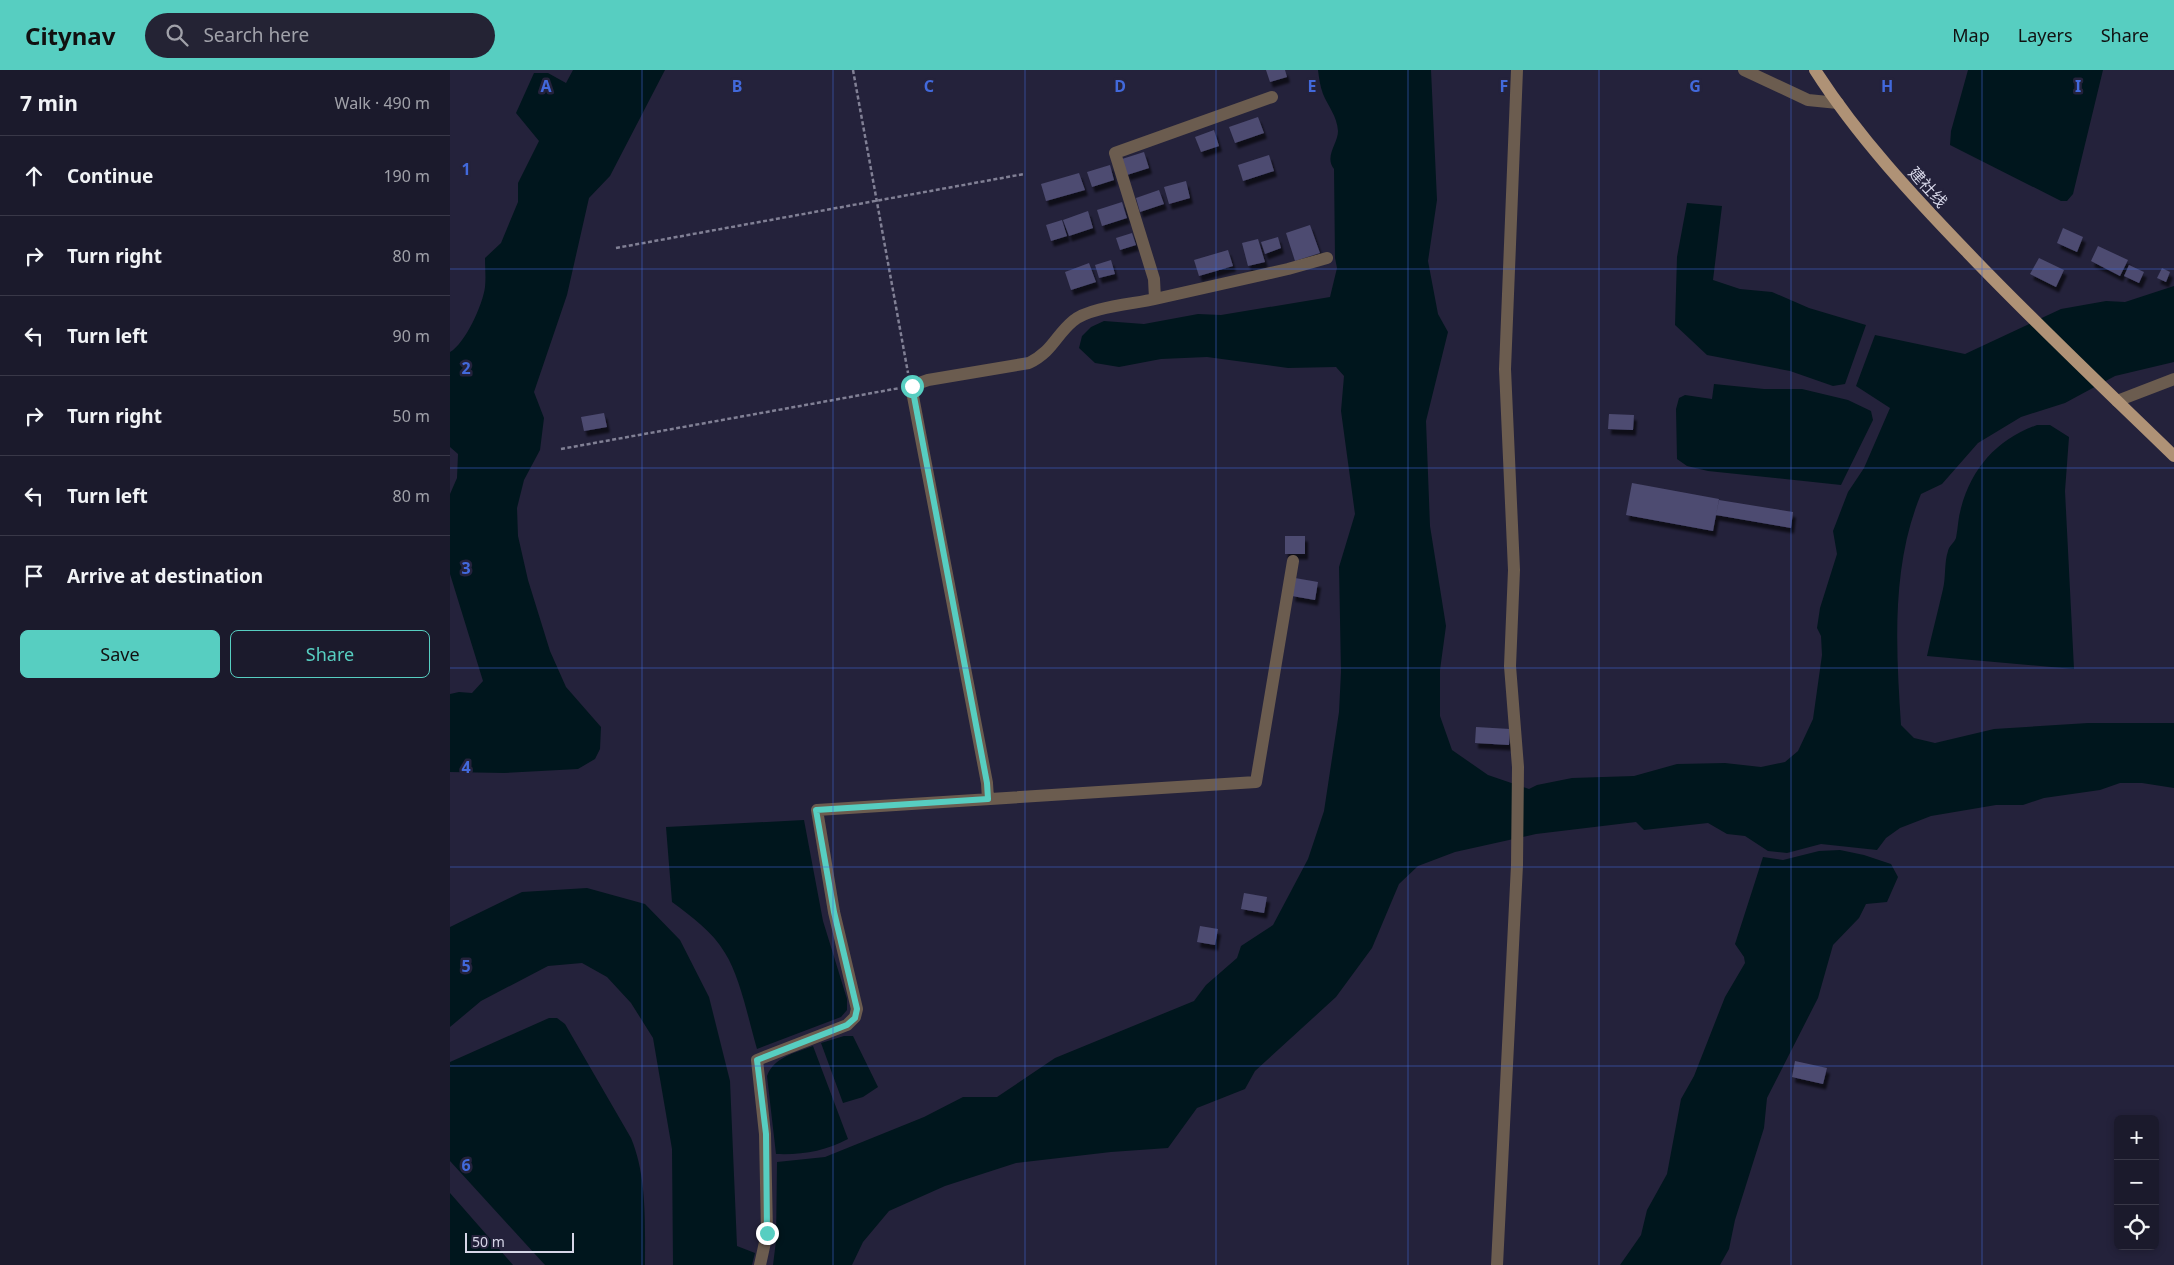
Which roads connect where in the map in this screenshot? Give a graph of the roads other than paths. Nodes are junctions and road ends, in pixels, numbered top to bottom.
1 (1517, 70) edge
2 (1744, 70) edge
3 (1815, 70) edge
4 (1272, 97) dead end
5 (1838, 103) junction
6 (1327, 258) dead end
7 (1155, 299) junction
8 (2174, 379) edge
9 (2117, 401) junction
10 (2174, 456) edge
11 (1293, 561) dead end
12 (988, 799) junction
13 (760, 1265) edge
14 (1497, 1265) edge

1 - 14 street
2 - 5 street
3 - 5 main road, 建社线
4 - 7 street
5 - 9 main road, 建社线
6 - 7 street
7 - 12 street
8 - 9 street
9 - 10 main road
11 - 12 street
12 - 13 street

